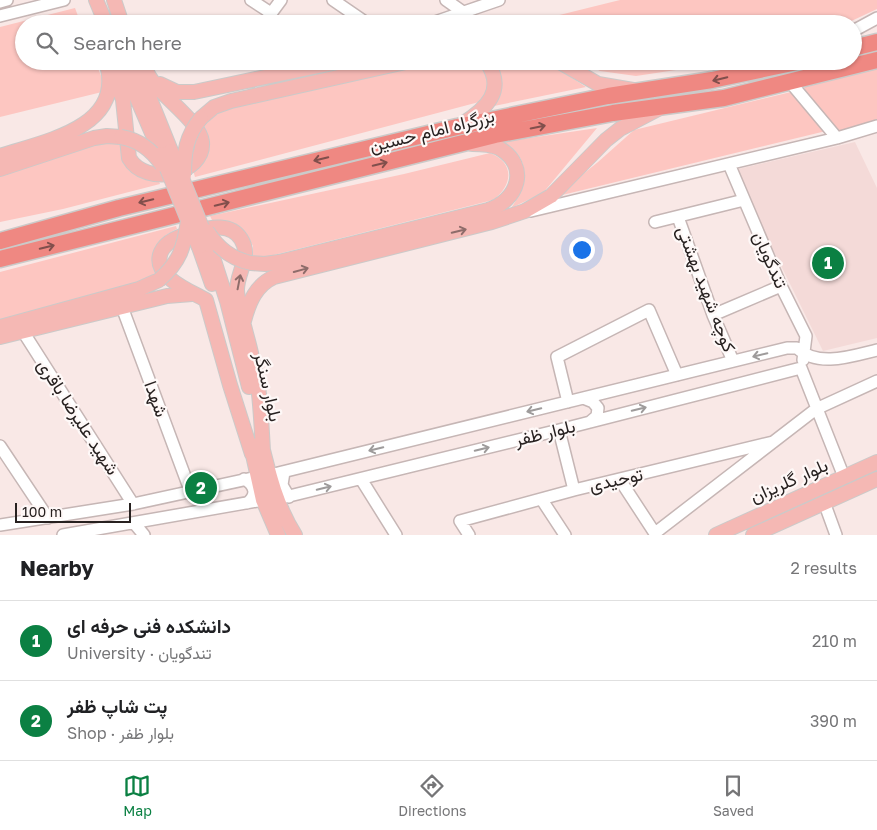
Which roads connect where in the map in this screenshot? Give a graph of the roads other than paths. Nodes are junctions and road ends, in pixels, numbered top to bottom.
1 (7, 0) edge
2 (64, 0) edge
3 (251, 0) edge
4 (281, 0) edge
5 (333, 0) edge
6 (446, 0) edge
7 (497, 0) edge
8 (0, 2) edge
9 (463, 12) junction
10 (265, 15) edge
11 (270, 15) edge
12 (355, 15) edge
13 (454, 15) edge
14 (0, 16) edge
15 (877, 18) edge
16 (862, 26) edge
17 (877, 42) edge
18 (862, 46) edge
19 (877, 60) edge
20 (862, 64) edge
21 (108, 70) edge
22 (114, 70) edge
23 (125, 70) edge
24 (138, 70) edge
25 (146, 70) edge
26 (298, 70) edge
27 (370, 70) edge
28 (491, 70) edge
29 (574, 70) edge
30 (758, 70) edge
31 (837, 70) edge
32 (149, 77) junction
33 (790, 82) junction
34 (646, 92) junction
35 (664, 106) junction
36 (877, 126) edge
37 (457, 127) junction
38 (837, 138) junction
39 (463, 143) junction
40 (166, 153) junction
41 (0, 156) edge
42 (729, 164) junction
43 (0, 169) edge
44 (180, 185) junction
45 (744, 200) junction
46 (519, 213) junction
47 (678, 217) junction
48 (194, 219) junction
49 (655, 222) dead end
50 (0, 241) edge
51 (0, 259) edge
52 (782, 286) junction
53 (197, 295) junction
54 (122, 307) junction
55 (713, 315) junction
56 (244, 321) junction
57 (0, 327) edge
58 (22, 330) junction
59 (0, 337) edge
60 (877, 350) edge
61 (805, 356) junction
62 (733, 361) junction
63 (801, 368) junction
64 (678, 375) junction
65 (877, 381) edge
66 (583, 398) junction
67 (568, 402) junction
68 (816, 409) junction
69 (589, 422) junction
70 (559, 430) junction
71 (773, 442) junction
72 (0, 446) edge
73 (258, 452) junction
74 (877, 462) edge
75 (284, 472) junction
76 (257, 477) junction
77 (844, 477) junction
78 (361, 479) junction
79 (877, 479) edge
80 (620, 480) junction
81 (190, 490) junction
82 (574, 490) junction
83 (276, 499) junction
84 (542, 500) junction
85 (824, 502) junction
86 (248, 503) junction
87 (133, 504) junction
88 (48, 518) junction
89 (134, 523) junction
90 (0, 526) edge
91 (655, 534) edge
92 (63, 535) edge
93 (144, 535) edge
94 (278, 535) edge
95 (295, 535) edge
96 (396, 535) edge
97 (469, 535) edge
98 (565, 535) edge
99 (716, 535) edge
100 (753, 535) edge
101 (836, 535) edge

1 - 8 street
2 - 14 street
3 - 10 street
4 - 11 street
5 - 12 street
6 - 9 street
7 - 9 street
9 - 13 street
15 - 16 street
17 - 18 highway
19 - 20 highway, بزرگراه امام حسین
21 - 41 main road
22 - 32 main road
23 - 40 main road
24 - 40 main road
25 - 32 main road
26 - 32 main road
27 - 44 main road, bridge
28 - 37 main road
29 - 34 main road
30 -> 34 highway, بزرگراه امام حسین
31 - 33 highway, بزرگراه امام حسین
33 - 35 highway, بزرگراه امام حسین
33 - 38 street
34 - 37 highway, بزرگراه امام حسین
39 -> 35 highway, بزرگراه امام حسین
35 - 46 main road
36 - 38 street
37 -> 50 highway, بزرگراه امام حسین
38 - 42 street
39 - 48 main road, bridge
51 -> 39 highway, بزرگراه امام حسین
40 - 44 main road, bridge
42 - 45 street, تندگویان
42 - 46 street
43 - 44 main road, bridge
44 - 48 main road, bridge
45 - 47 street
45 - 52 street, تندگویان
56 -> 46 main road
47 - 49 street
47 - 55 street, کوچه شهید بهشتی
48 - 57 main road, bridge
48 - 73 main road, بلوار سنگر, bridge
52 - 55 street
52 - 61 street, تندگویان
53 - 54 main road
56 -> 53 main road
53 - 73 main road
54 - 58 main road
54 - 81 street, شهدا
55 - 62 street, کوچه شهید بهشتی
56 - 73 main road
58 - 59 main road
58 - 87 street, شهید علیرضا باقری
60 - 61 street, بلوار ظفر
61 -> 62 street, بلوار ظفر
61 - 63 street
62 - 64 street, بلوار ظفر
63 - 68 street
69 -> 63 street, بلوار ظفر
64 - 66 street, بلوار ظفر
64 - 67 street
65 - 68 street
66 - 67 street, بلوار ظفر
66 - 69 street
67 -> 75 street, بلوار ظفر
68 - 71 street
68 - 77 street
69 - 70 street, بلوار ظفر
78 -> 70 street, بلوار ظفر
70 - 82 street
71 - 80 street, توحیدی
71 - 91 street
72 - 88 street
73 - 76 main road, بلوار سنگر
74 - 77 main road, بلوار گلریزان
75 - 76 street, بلوار ظفر
75 - 83 street
76 - 81 street, بلوار ظفر
76 - 83 main road, بلوار سنگر
76 - 86 street
77 - 99 main road, بلوار گلریزان
83 -> 78 street, بلوار ظفر
78 - 96 street
79 - 85 main road, بلوار گلریزان
80 - 82 street, توحیدی
80 - 91 street
81 - 87 street, بلوار ظفر
82 - 84 street, توحیدی
83 - 86 street, بلوار ظفر
83 - 94 main road, بلوار سنگر
83 - 95 main road, بلوار سنگر
84 - 97 street, توحیدی
84 - 98 street
85 - 100 main road, بلوار گلریزان
85 - 101 street
86 - 89 street, بلوار ظفر
87 - 88 street, بلوار ظفر
88 - 90 street, بلوار ظفر
89 - 92 street, بلوار ظفر
89 - 93 street

